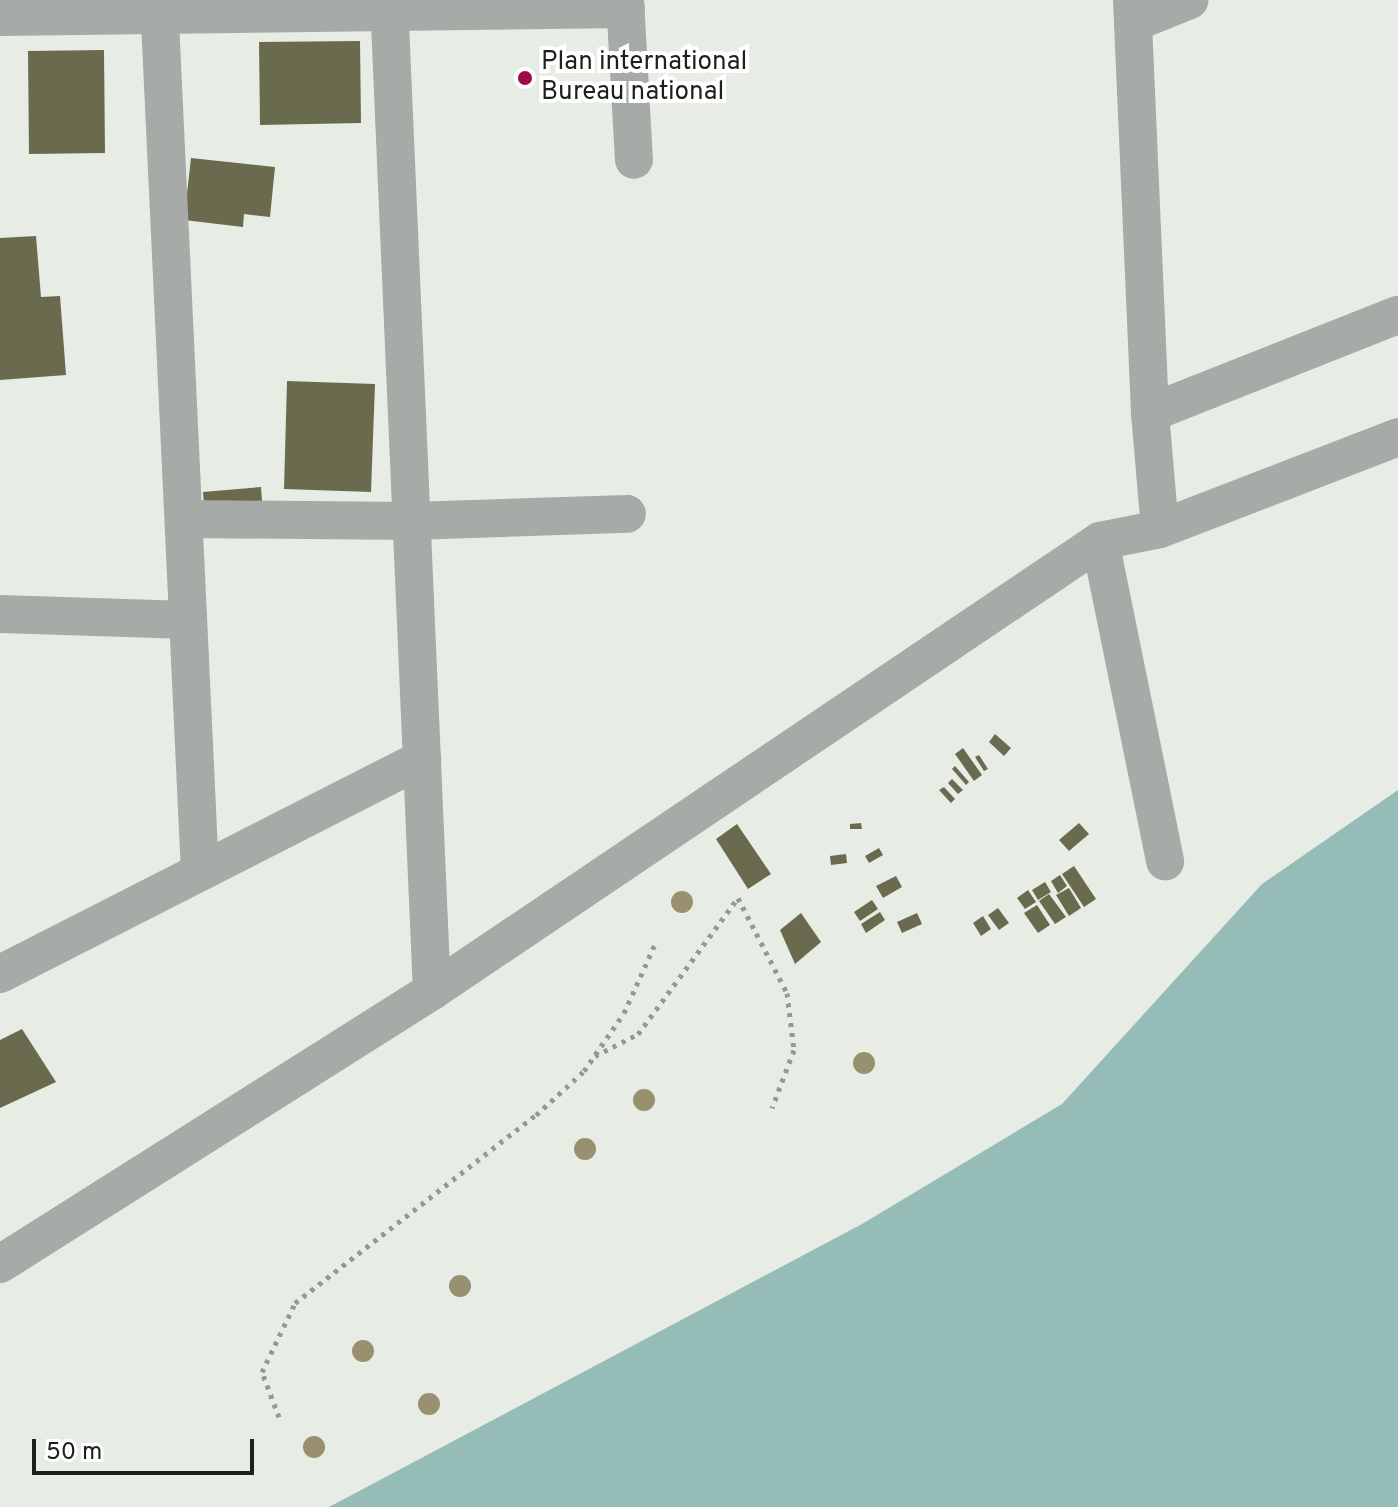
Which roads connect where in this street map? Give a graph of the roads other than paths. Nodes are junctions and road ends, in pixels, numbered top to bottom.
1 (1190, 0) edge
2 (625, 5) edge
3 (389, 6) edge
4 (159, 7) edge
5 (1133, 11) edge
6 (0, 17) edge
7 (634, 160) dead end
8 (1398, 315) edge
9 (1150, 413) junction
10 (1398, 437) edge
11 (627, 514) dead end
12 (184, 519) junction
13 (412, 521) junction
14 (1160, 529) junction
15 (1100, 541) junction
16 (0, 614) edge
17 (188, 620) junction
18 (422, 759) junction
19 (1165, 861) dead end
20 (200, 872) junction
21 (0, 974) edge
22 (432, 991) junction
23 (0, 1264) edge

1 - 5 street
2 - 3 street
2 - 7 street
3 - 4 street
3 - 13 street
4 - 6 street
4 - 12 street
5 - 9 street
8 - 9 street
9 - 14 street
10 - 14 street
11 - 13 street
12 - 13 street
12 - 17 street
13 - 18 street
14 - 15 street
15 - 19 street
15 - 22 street
16 - 17 street
17 - 20 street
18 - 20 street
18 - 22 street
20 - 21 street
22 - 23 street

